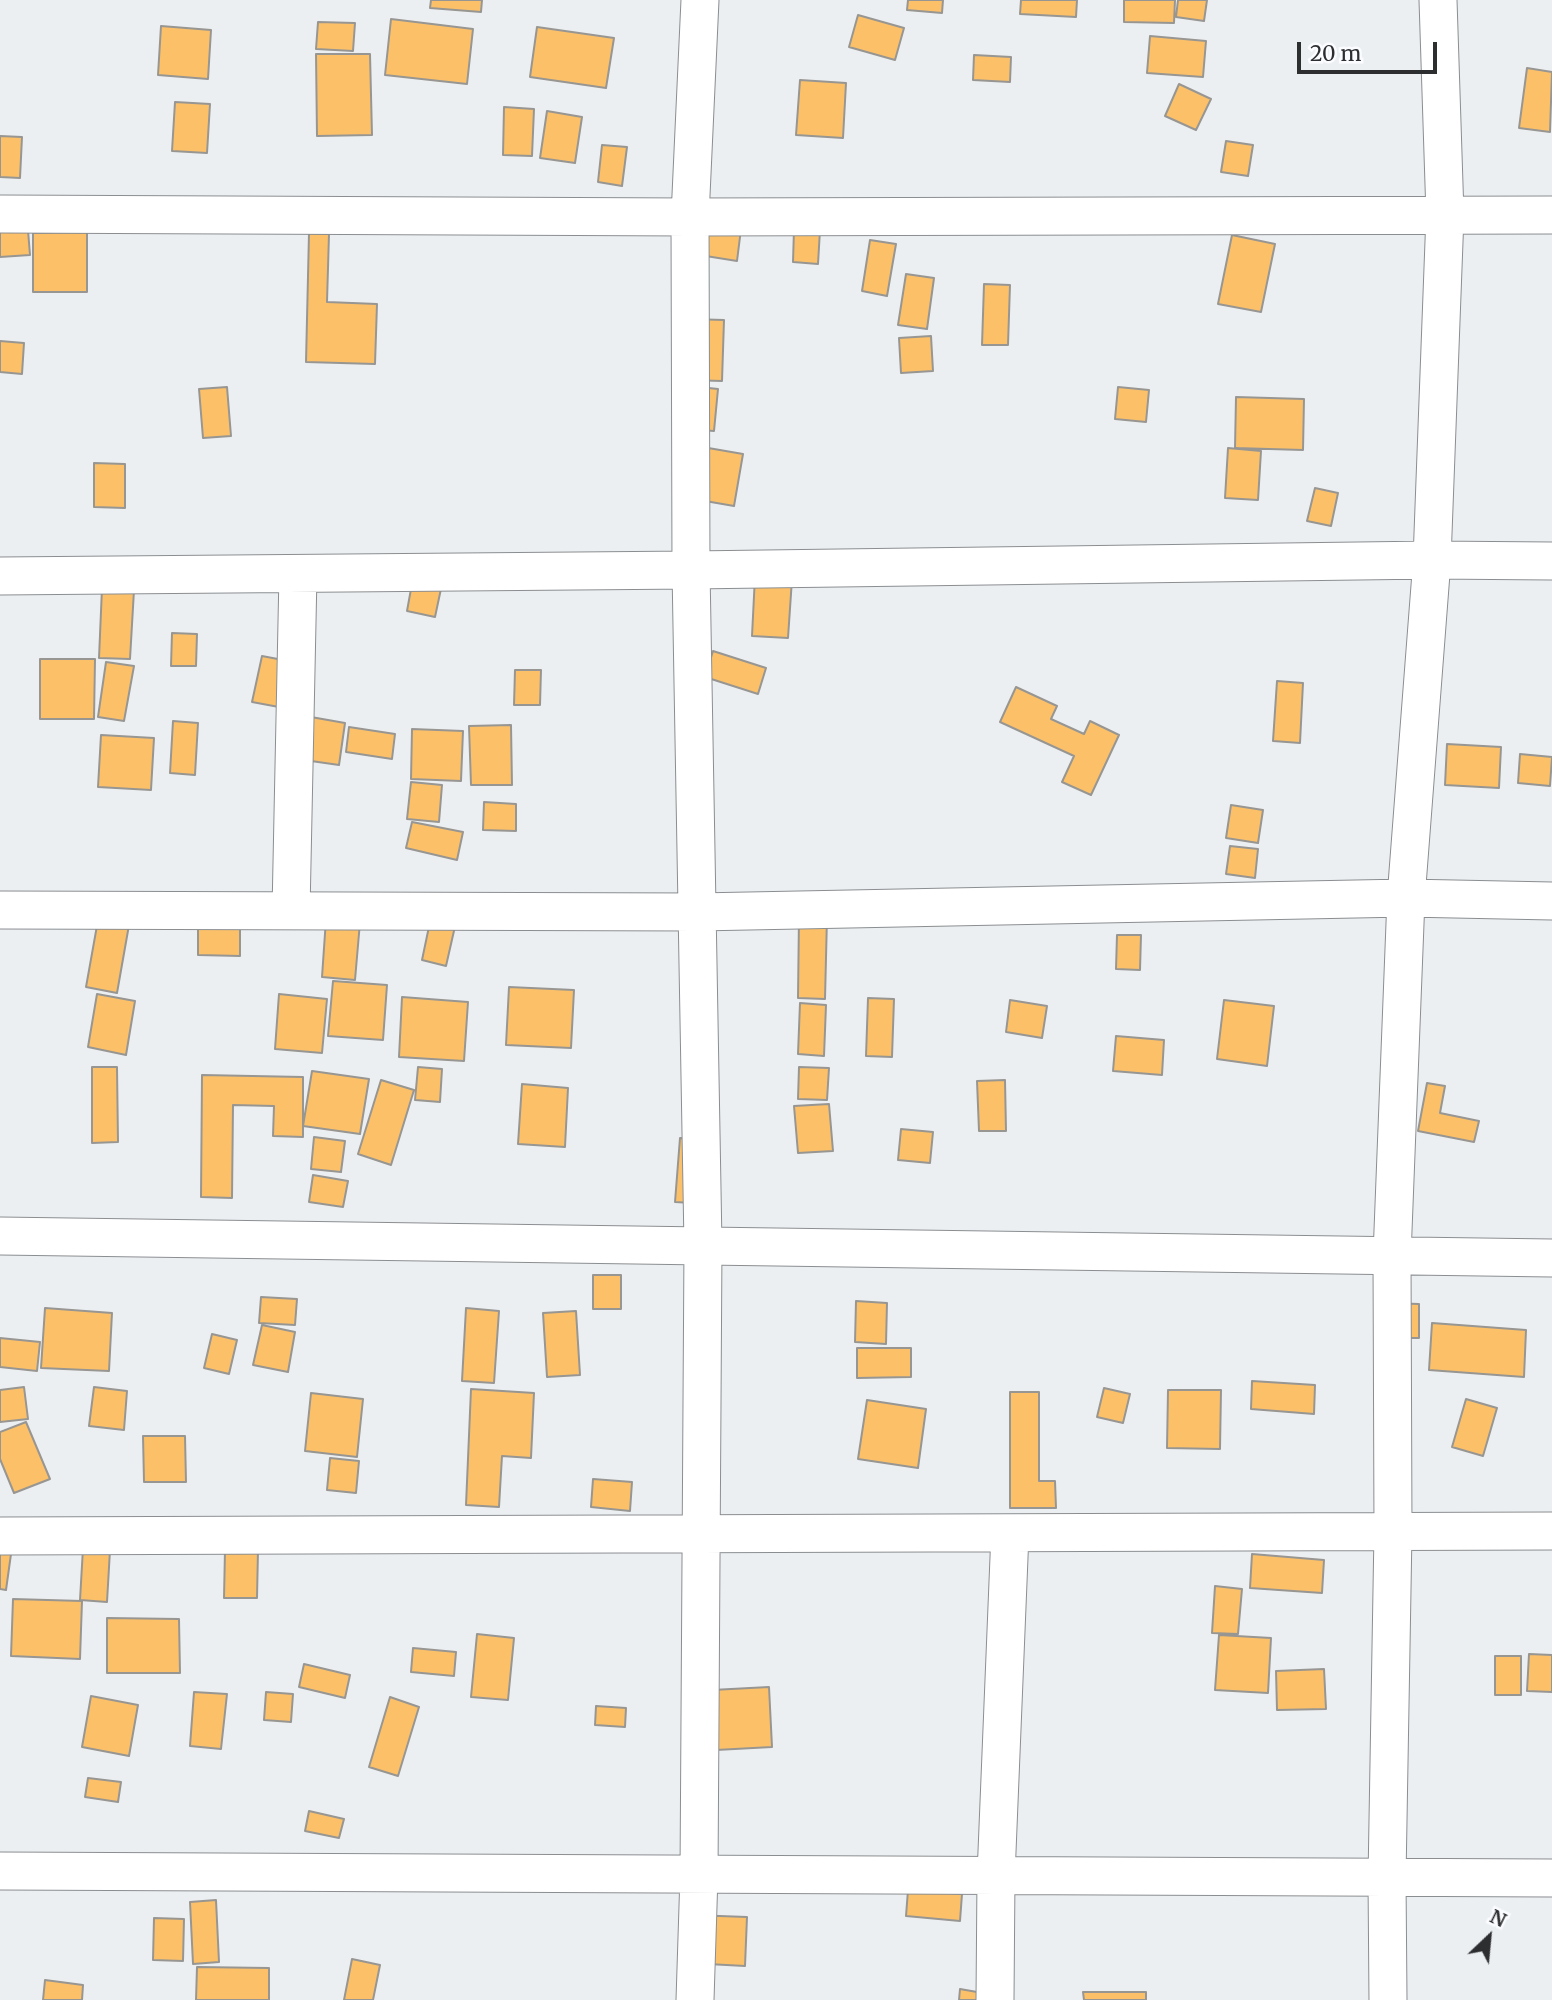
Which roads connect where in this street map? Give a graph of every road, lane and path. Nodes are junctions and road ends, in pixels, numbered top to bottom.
1 (700, 0) edge
2 (1438, 0) edge
3 (0, 214) edge
4 (1445, 215) junction
5 (1552, 215) edge
6 (690, 217) junction
7 (1432, 560) junction
8 (1552, 561) edge
9 (691, 570) junction
10 (298, 574) junction
11 (0, 576) edge
12 (1406, 898) junction
13 (1552, 901) edge
14 (0, 910) edge
15 (291, 911) junction
16 (698, 912) junction
17 (0, 1236) edge
18 (704, 1245) junction
19 (1392, 1256) junction
20 (1552, 1258) edge
21 (1552, 1531) edge
22 (1393, 1532) junction
23 (700, 1533) junction
24 (1010, 1533) junction
25 (0, 1536) edge
26 (0, 1871) edge
27 (699, 1875) junction
28 (996, 1876) junction
29 (1387, 1878) junction
30 (1552, 1878) edge
31 (695, 2000) edge
32 (995, 2000) edge
33 (1388, 2000) edge

1 - 6 street
2 - 4 street
3 - 6 street
4 - 5 street
4 - 6 street
4 - 7 street
6 - 9 street
7 - 8 street
7 - 9 street
7 - 12 street
9 - 10 street
9 - 16 street
10 - 11 street
10 - 15 street
12 - 13 street
12 - 16 street
12 - 19 street
14 - 15 street
15 - 16 street
16 - 18 street
17 - 18 street
18 - 19 street
18 - 23 street
19 - 20 street
19 - 22 street
21 - 22 street
22 - 24 street
22 - 29 street
23 - 24 street
23 - 25 street
23 - 27 street
24 - 28 street
26 - 27 street
27 - 28 street
27 - 31 street
28 - 29 street
28 - 32 street
29 - 30 street
29 - 33 street

